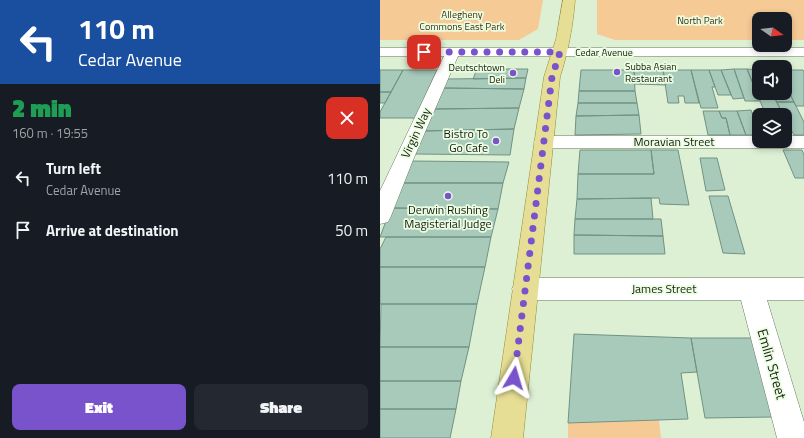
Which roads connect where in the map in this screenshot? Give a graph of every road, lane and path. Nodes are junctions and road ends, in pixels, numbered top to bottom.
1 (570, 0) edge
2 (380, 52) edge
3 (453, 52) junction
4 (560, 52) junction
5 (804, 52) edge
6 (543, 142) junction
7 (804, 142) edge
8 (380, 216) edge
9 (525, 289) junction
10 (751, 289) junction
11 (804, 289) edge
12 (507, 438) edge
13 (793, 438) edge

1 - 4 main road
2 - 3 street, Cedar Avenue
3 - 4 street, Cedar Avenue
3 - 8 street, Virgin Way
4 - 5 street, Cedar Avenue
4 - 6 main road
6 - 7 street, Moravian Street
6 - 9 main road
9 - 10 street, James Street
9 - 12 main road
10 - 11 street, James Street
10 - 13 street, Emlin Street

